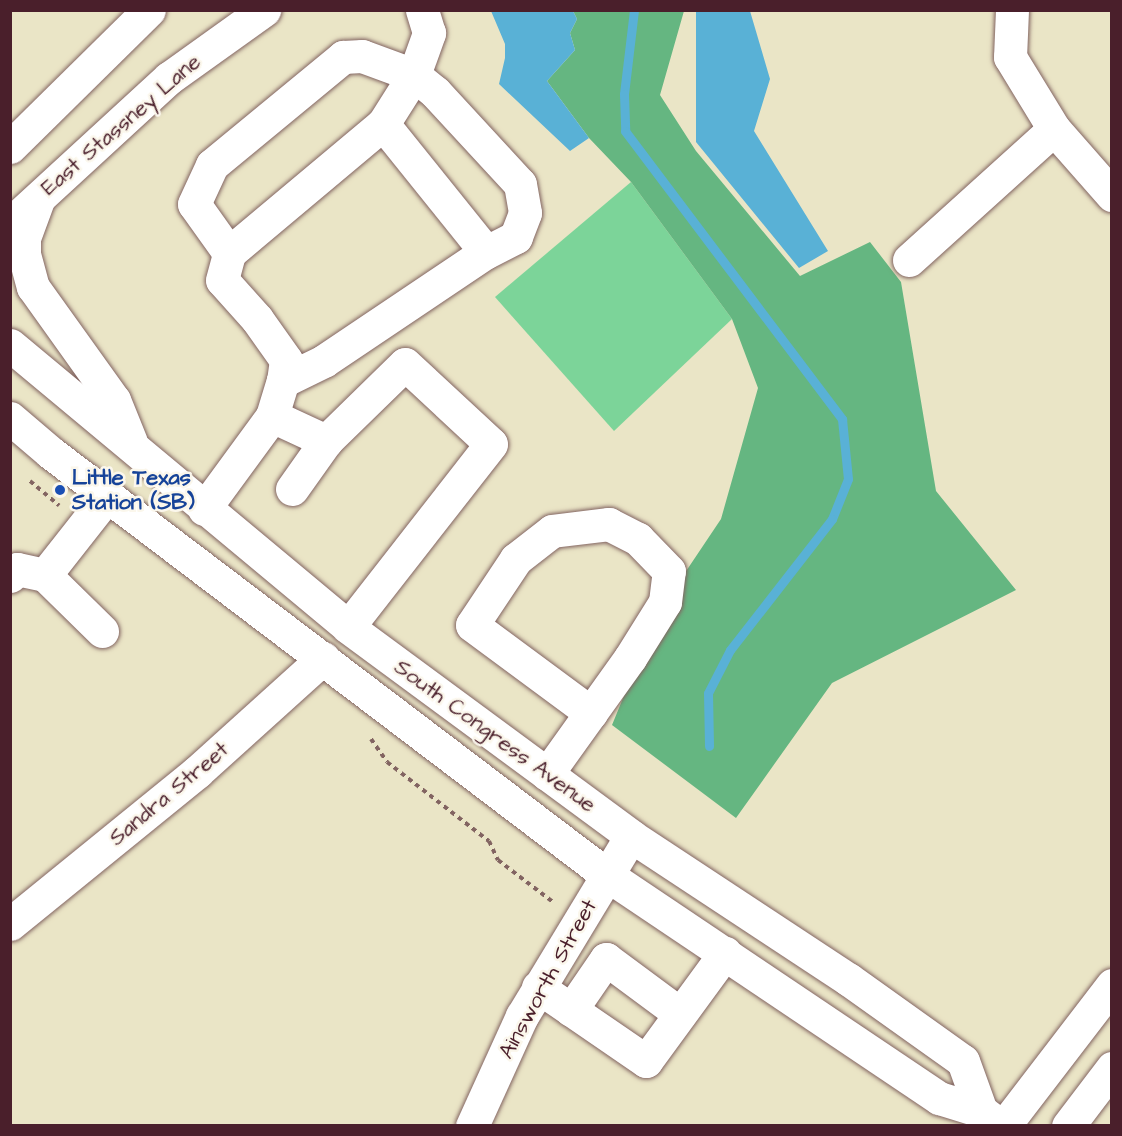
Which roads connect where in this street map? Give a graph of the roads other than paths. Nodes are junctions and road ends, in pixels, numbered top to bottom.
1 (149, 10) edge
2 (264, 10) edge
3 (422, 10) edge
4 (1012, 10) edge
5 (414, 75) junction
6 (383, 124) junction
7 (1054, 129) junction
8 (11, 146) edge
9 (42, 193) junction
10 (1112, 195) edge
11 (10, 224) edge
12 (486, 252) junction
13 (229, 253) junction
14 (909, 260) dead end
15 (10, 345) edge
16 (283, 381) junction
17 (272, 416) junction
18 (12, 421) edge
19 (326, 441) junction
20 (133, 447) junction
21 (292, 489) dead end
22 (108, 495) junction
23 (204, 508) junction
24 (45, 575) junction
25 (10, 576) edge
26 (348, 627) junction
27 (102, 631) dead end
28 (323, 658) junction
29 (591, 713) junction
30 (547, 774) junction
31 (631, 836) junction
32 (607, 875) junction
33 (10, 924) edge
34 (724, 953) junction
35 (1112, 985) edge
36 (538, 987) junction
37 (571, 1010) junction
38 (680, 1014) junction
39 (1112, 1068) edge
40 (996, 1121) edge
41 (472, 1125) edge
42 (1068, 1125) edge

1 - 8 main road
2 - 9 main road, East Stassney Lane
3 - 5 main road
4 - 7 main road
5 - 6 main road
5 - 12 main road
5 - 13 main road
6 - 12 main road
6 - 13 main road
7 - 10 main road
7 - 14 main road
9 - 11 main road, East Stassney Lane
9 - 20 main road
12 - 16 main road
13 - 16 main road
15 - 20 main road, South Congress Avenue
16 - 17 main road
17 - 19 main road
17 - 23 main road
18 - 22 main road, South Congress Avenue
19 - 21 main road
19 - 26 main road
20 - 23 main road, South Congress Avenue
22 - 24 main road
22 - 28 main road, South Congress Avenue
23 - 26 main road, South Congress Avenue
24 - 25 main road
24 - 27 main road
26 - 30 main road, South Congress Avenue
28 - 32 main road, South Congress Avenue
28 - 33 main road, Sandra Street
29 - 29 main road
29 - 30 main road
30 - 31 main road, South Congress Avenue
31 - 32 main road, Ainsworth Street
31 - 40 main road, South Congress Avenue
32 - 34 main road, South Congress Avenue
32 - 36 main road, Ainsworth Street
34 - 38 main road
34 - 40 main road, South Congress Avenue
35 - 40 main road
36 - 37 main road
36 - 41 main road, Ainsworth Street
37 - 38 main road
37 - 38 main road
39 - 42 main road

